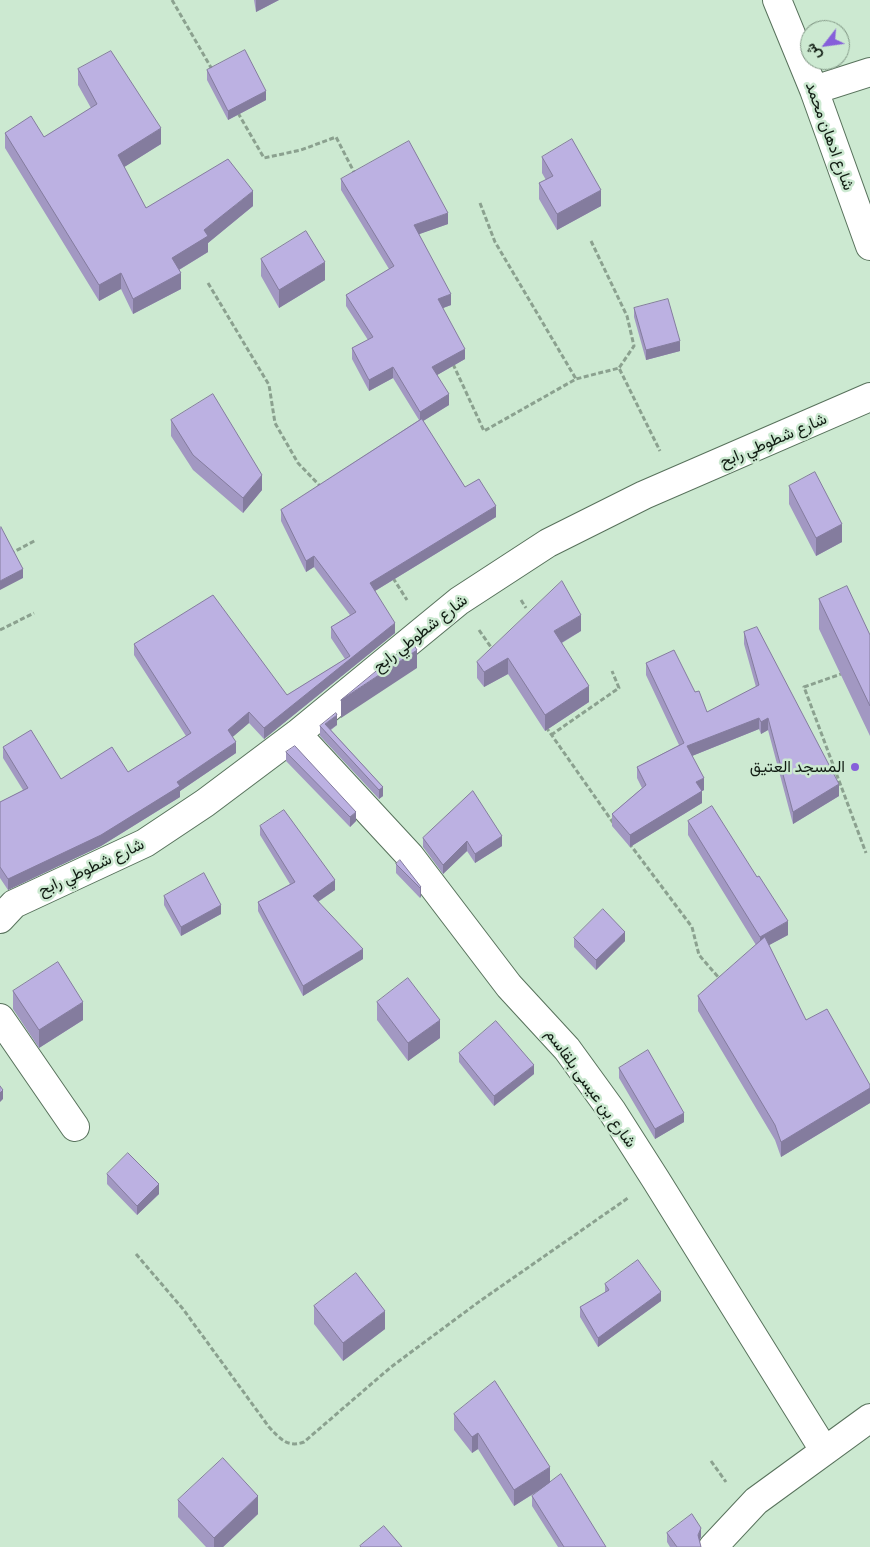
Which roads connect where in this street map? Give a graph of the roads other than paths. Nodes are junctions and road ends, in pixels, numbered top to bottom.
1 (777, 0) edge
2 (870, 72) edge
3 (814, 90) junction
4 (870, 246) edge
5 (870, 397) edge
6 (298, 734) junction
7 (5, 905) edge
8 (0, 1018) edge
9 (75, 1127) dead end
10 (870, 1418) edge
11 (824, 1450) junction
12 (713, 1547) edge

1 - 3 street, شارع ادهان محمد
2 - 3 street
3 - 4 street, شارع ادهان محمد
5 - 6 street, شارع شطوطي رابح
6 - 7 street, شارع شطوطي رابح
6 - 11 street, شارع بن عيسى بلقاسم
8 - 9 street
10 - 11 street
11 - 12 street

